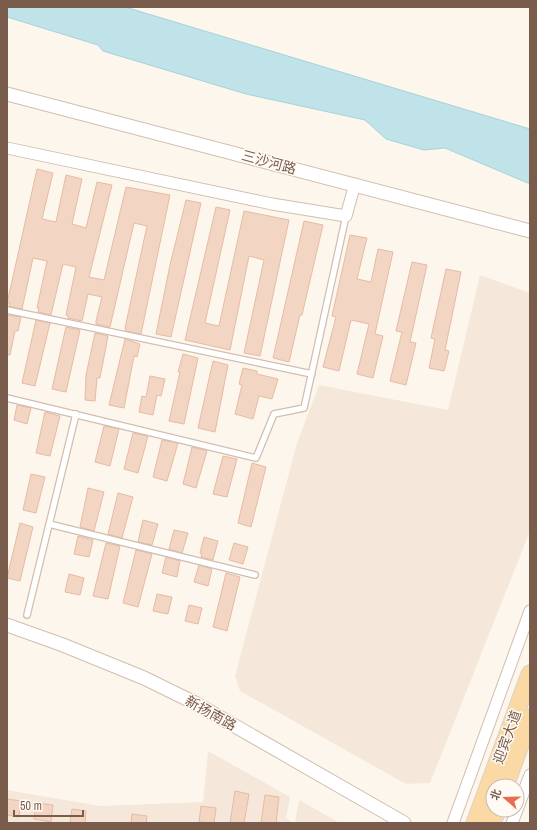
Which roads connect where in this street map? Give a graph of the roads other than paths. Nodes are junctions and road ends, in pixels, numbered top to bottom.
1 (7, 94) edge
2 (7, 148) edge
3 (355, 184) junction
4 (346, 216) junction
5 (530, 231) edge
6 (7, 310) edge
7 (312, 374) junction
8 (7, 398) edge
9 (76, 414) junction
10 (49, 524) junction
11 (255, 575) dead end
12 (530, 612) edge
13 (27, 616) dead end
14 (7, 625) edge
15 (530, 674) edge
16 (530, 718) edge
17 (530, 775) edge
18 (508, 778) edge
19 (525, 788) edge
20 (404, 823) edge
21 (453, 823) edge
22 (475, 823) edge

1 - 3 street, 三沙河路
2 - 4 street
3 - 4 street
3 - 5 street, 三沙河路
4 - 7 lane
6 - 7 lane
7 - 9 lane
8 - 9 lane
9 - 10 lane
10 - 11 lane
10 - 13 lane
12 - 21 street
14 - 20 street, 新扬南路
15 - 22 main road, 迎宾大道
16 - 18 main road, 迎宾大道
17 - 19 street

